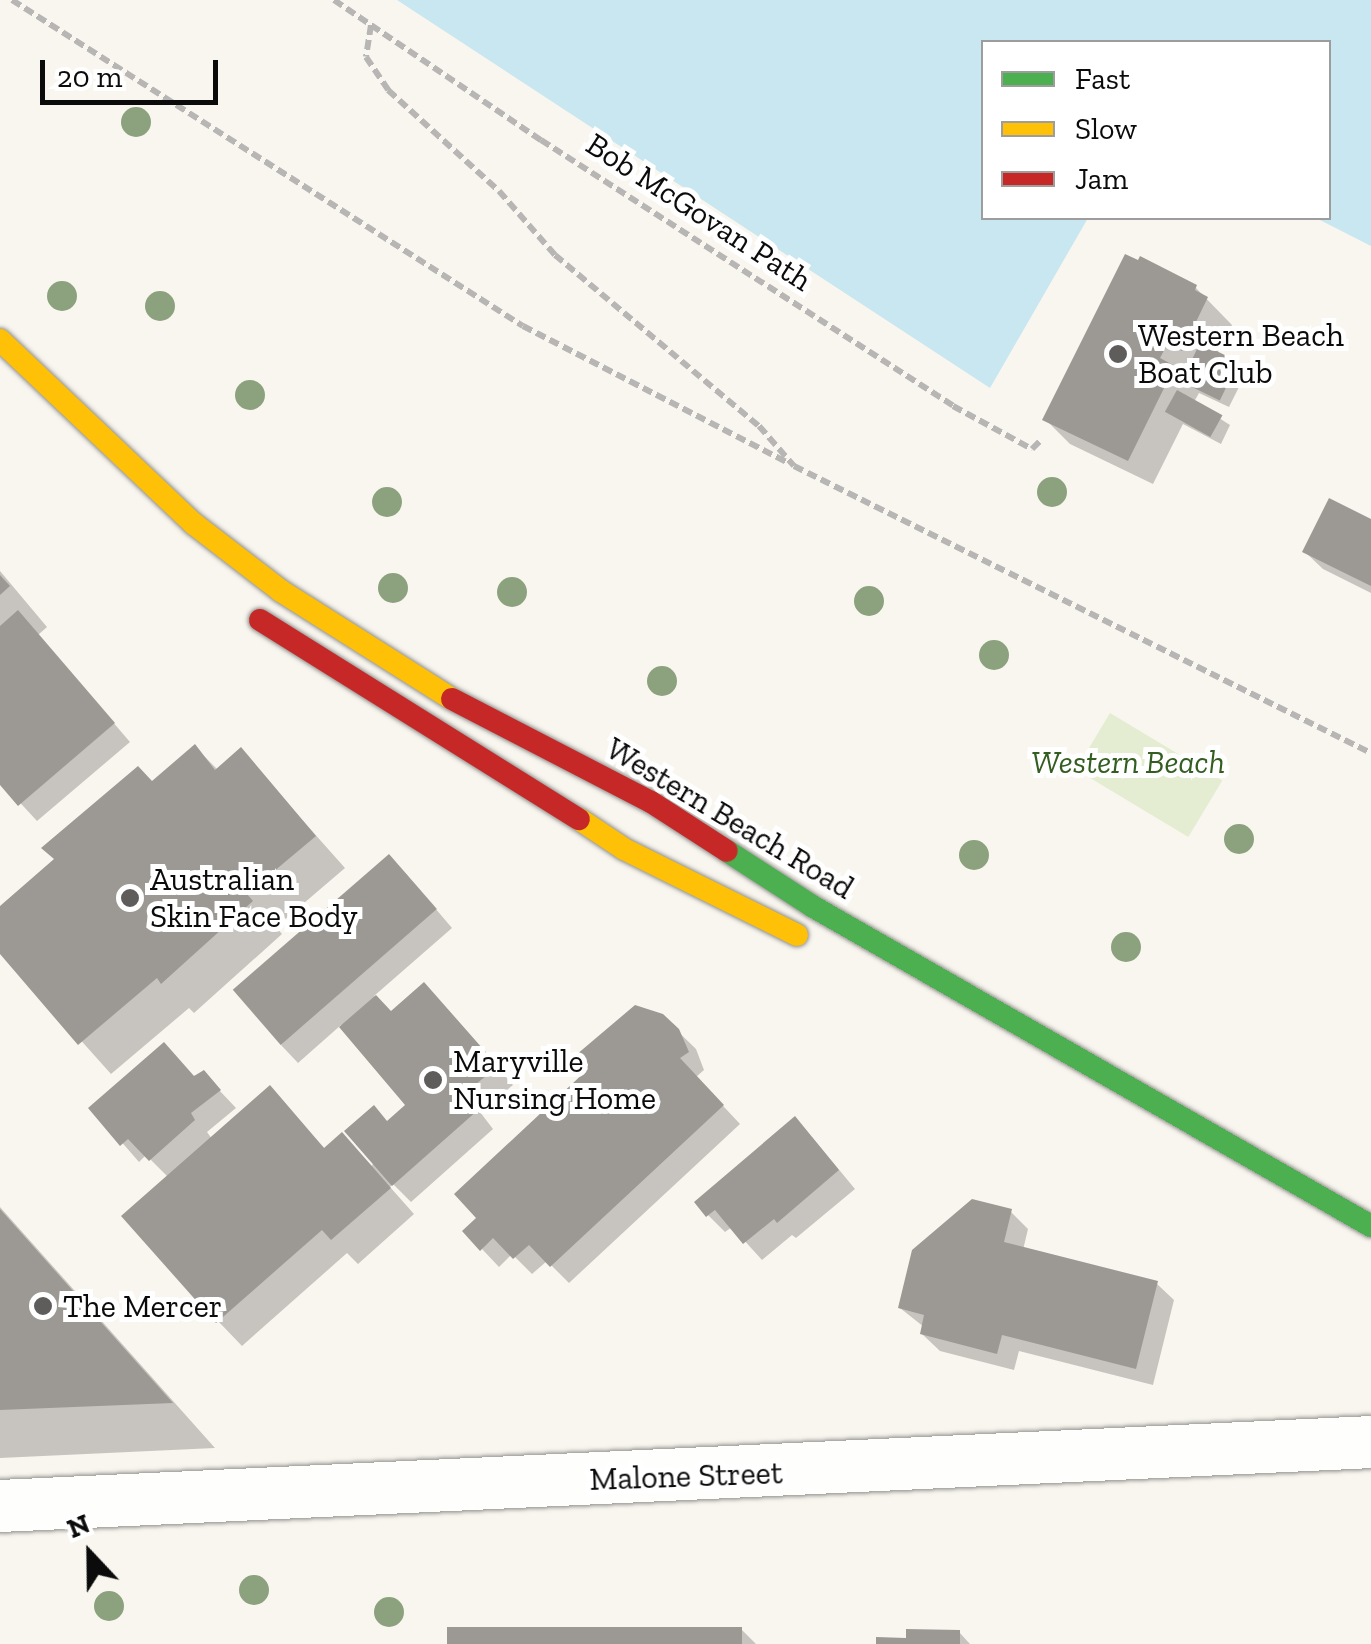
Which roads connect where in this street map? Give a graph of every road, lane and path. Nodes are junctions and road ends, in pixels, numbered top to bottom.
1 (12, 0) edge
2 (334, 0) edge
3 (371, 25) junction
4 (0, 340) edge
5 (1042, 439) dead end
6 (794, 466) junction
7 (235, 602) dead end
8 (1371, 752) edge
9 (817, 947) dead end
10 (1371, 1226) edge
11 (1371, 1442) edge
12 (0, 1506) edge

1 - 6 path
2 - 3 path, Bob McGovan Path
3 - 5 path, Bob McGovan Path
3 - 6 path
4 - 10 street, Western Beach Road
6 - 8 path
7 - 9 street, Western Beach Road
11 - 12 street, Malone Street

